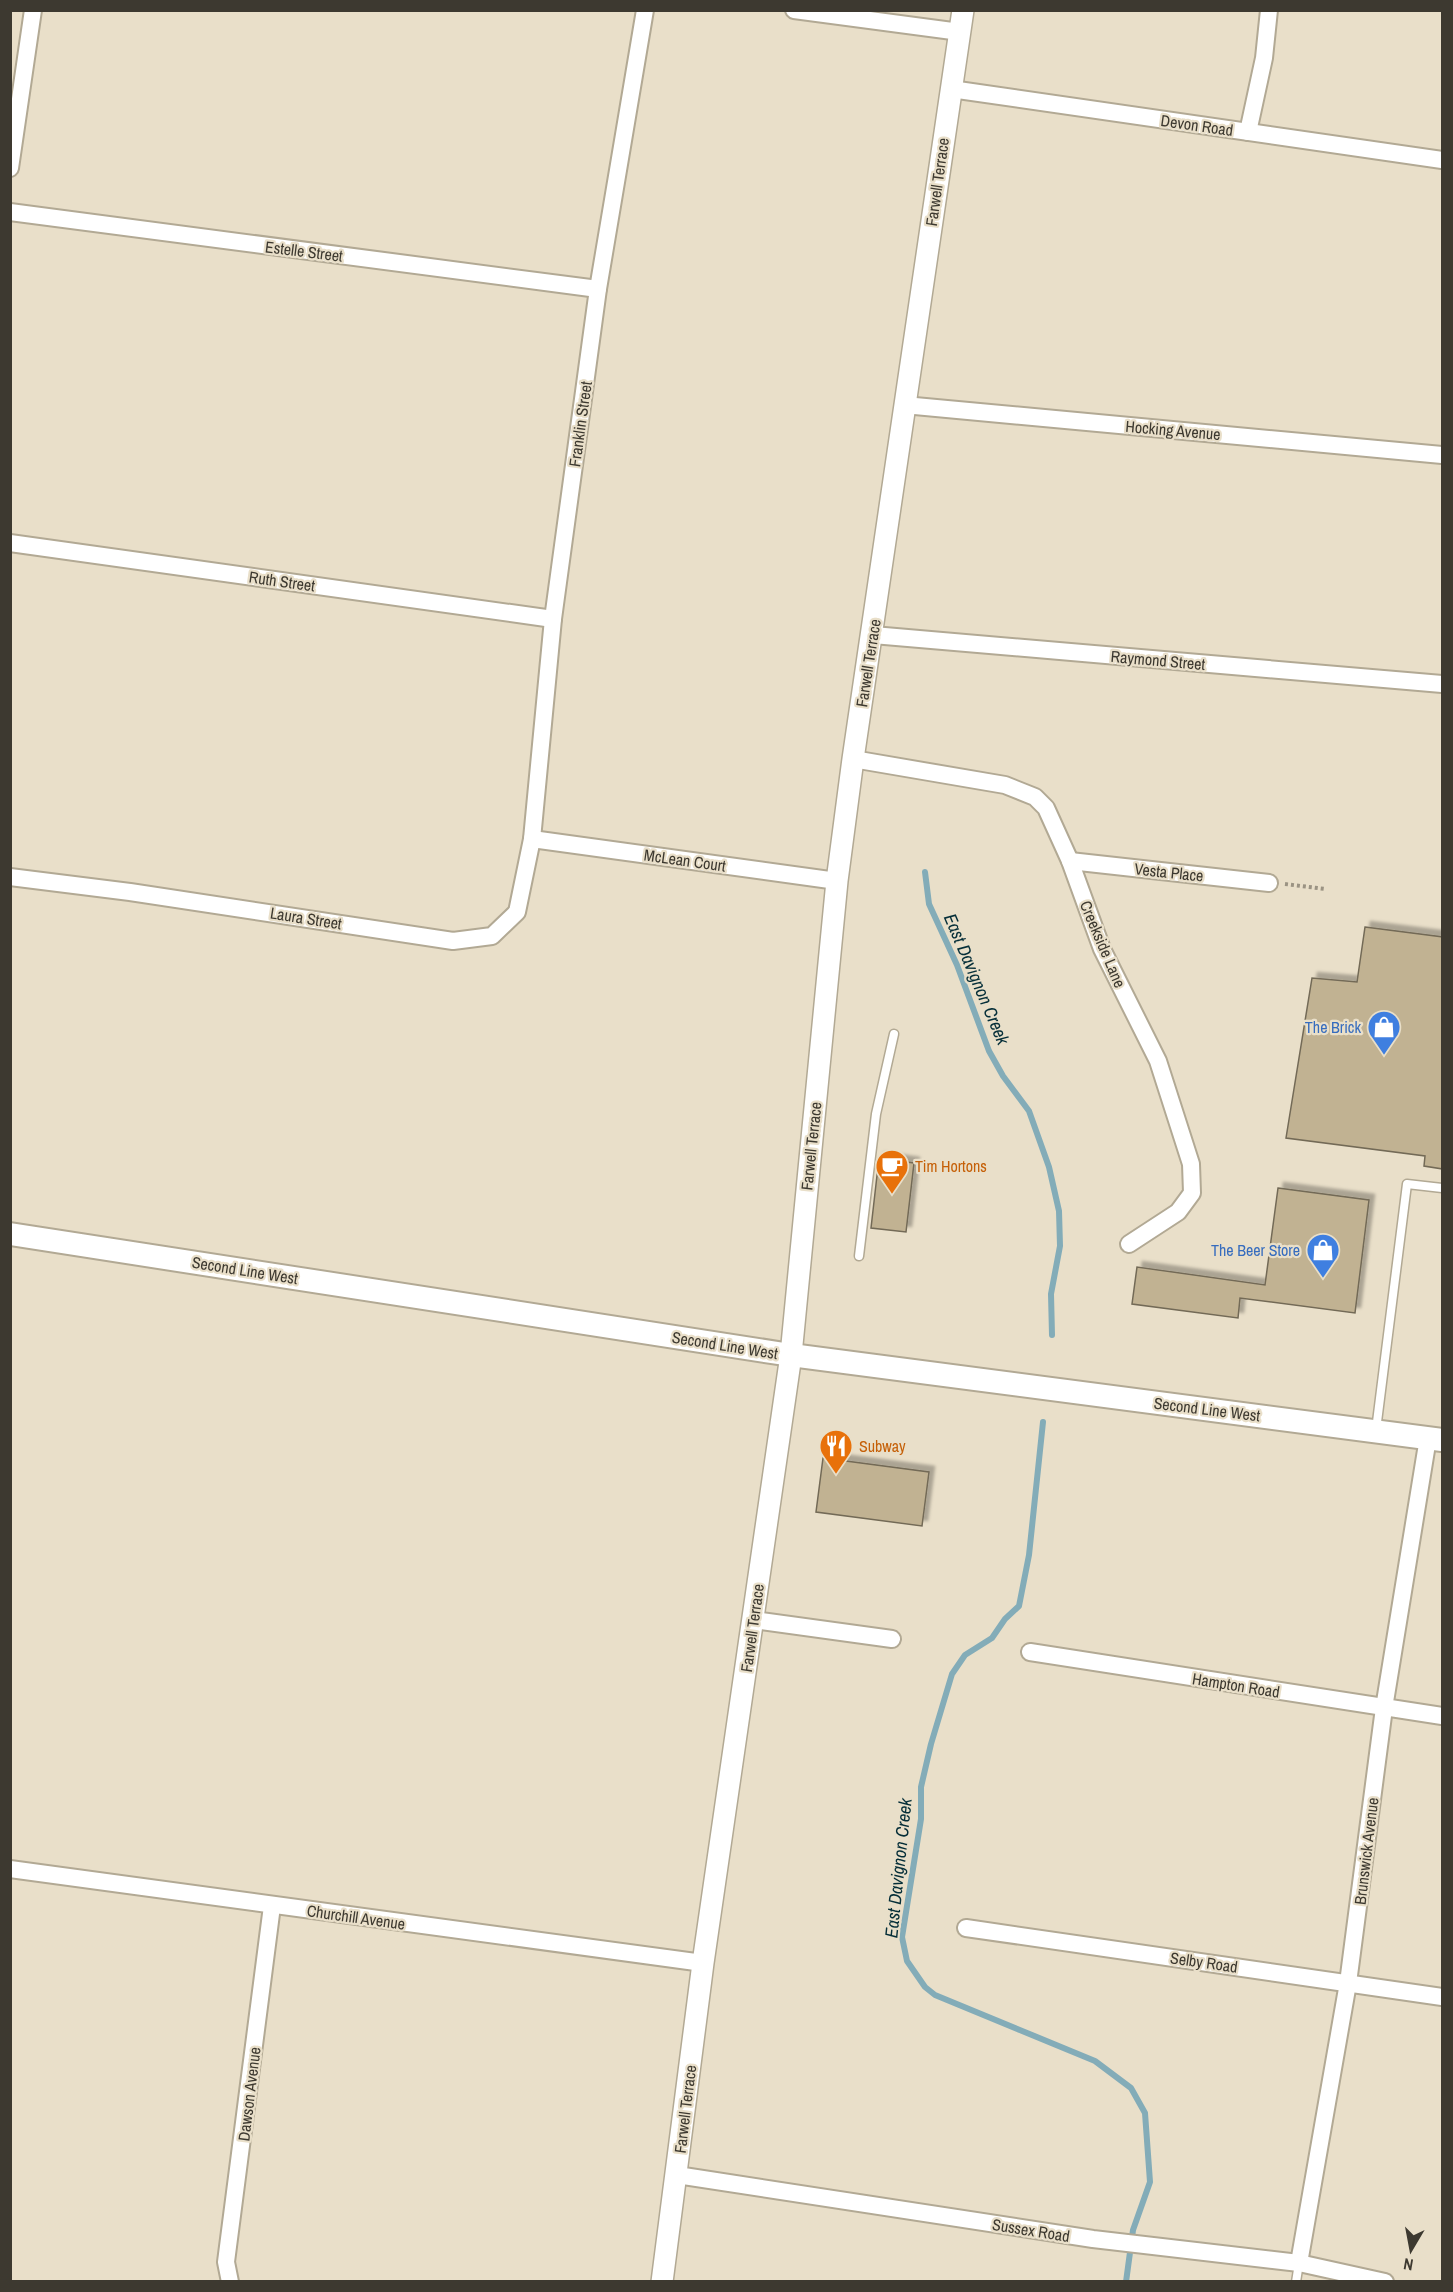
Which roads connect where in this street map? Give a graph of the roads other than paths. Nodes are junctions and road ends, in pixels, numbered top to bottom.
1 (33, 10) edge
2 (645, 10) edge
3 (794, 10) edge
4 (963, 10) edge
5 (1269, 10) edge
6 (960, 32) junction
7 (951, 89) junction
8 (1248, 132) junction
9 (1443, 160) edge
10 (10, 168) edge
11 (10, 212) edge
12 (598, 289) junction
13 (904, 405) junction
14 (1443, 455) edge
15 (10, 543) edge
16 (553, 619) junction
17 (873, 635) junction
18 (1443, 684) edge
19 (854, 759) junction
20 (532, 839) junction
21 (1070, 861) junction
22 (10, 877) edge
23 (837, 881) junction
24 (1269, 883) road end
25 (894, 1034) dead end
26 (1443, 1188) edge
27 (10, 1234) edge
28 (1129, 1244) dead end
29 (859, 1256) dead end
30 (791, 1355) junction
31 (1376, 1431) junction
32 (1435, 1439) edge
33 (754, 1620) junction
34 (892, 1639) dead end
35 (1030, 1652) dead end
36 (1384, 1708) junction
37 (1443, 1716) edge
38 (10, 1869) edge
39 (272, 1906) junction
40 (966, 1928) dead end
41 (703, 1963) junction
42 (1348, 1983) junction
43 (1443, 1997) edge
44 (677, 2175) junction
45 (1299, 2264) junction
46 (230, 2282) edge
47 (662, 2282) edge
48 (1296, 2282) edge
49 (1385, 2282) edge

1 - 10 street
2 - 12 street, Franklin Street
3 - 6 street
4 - 6 street, Farwell Terrace
5 - 8 street
6 - 7 street, Farwell Terrace
7 - 8 street, Devon Road
7 - 13 street, Farwell Terrace
8 - 9 street, Devon Road
11 - 12 street, Estelle Street
12 - 16 street, Franklin Street
13 - 14 street, Hocking Avenue
13 - 17 street, Farwell Terrace
15 - 16 street, Ruth Street
16 - 20 street, Franklin Street
17 - 18 street, Raymond Street
17 - 19 street, Farwell Terrace
19 - 21 street, Creekside Lane
19 - 23 street, Farwell Terrace
20 - 22 street, Laura Street
20 - 23 street, McLean Court
21 - 24 street, Vesta Place
21 - 28 street, Creekside Lane
23 - 30 street, Farwell Terrace
25 - 29 lane
26 - 31 lane
27 - 30 main road, Second Line West
30 - 31 main road, Second Line West
30 - 33 street, Farwell Terrace
31 - 32 main road, Second Line West
32 - 36 street, Brunswick Avenue
33 - 34 street
33 - 41 street, Farwell Terrace
35 - 36 street, Hampton Road
36 - 37 street, Hampton Road
36 - 42 street, Brunswick Avenue
38 - 39 street, Churchill Avenue
39 - 41 street, Churchill Avenue
39 - 46 street, Dawson Avenue
40 - 42 street, Selby Road
41 - 44 street, Farwell Terrace
42 - 43 street, Selby Road
42 - 45 street, Brunswick Avenue
44 - 45 street, Sussex Road
44 - 47 street, Farwell Terrace
45 - 48 lane
45 - 49 street, Sussex Road

